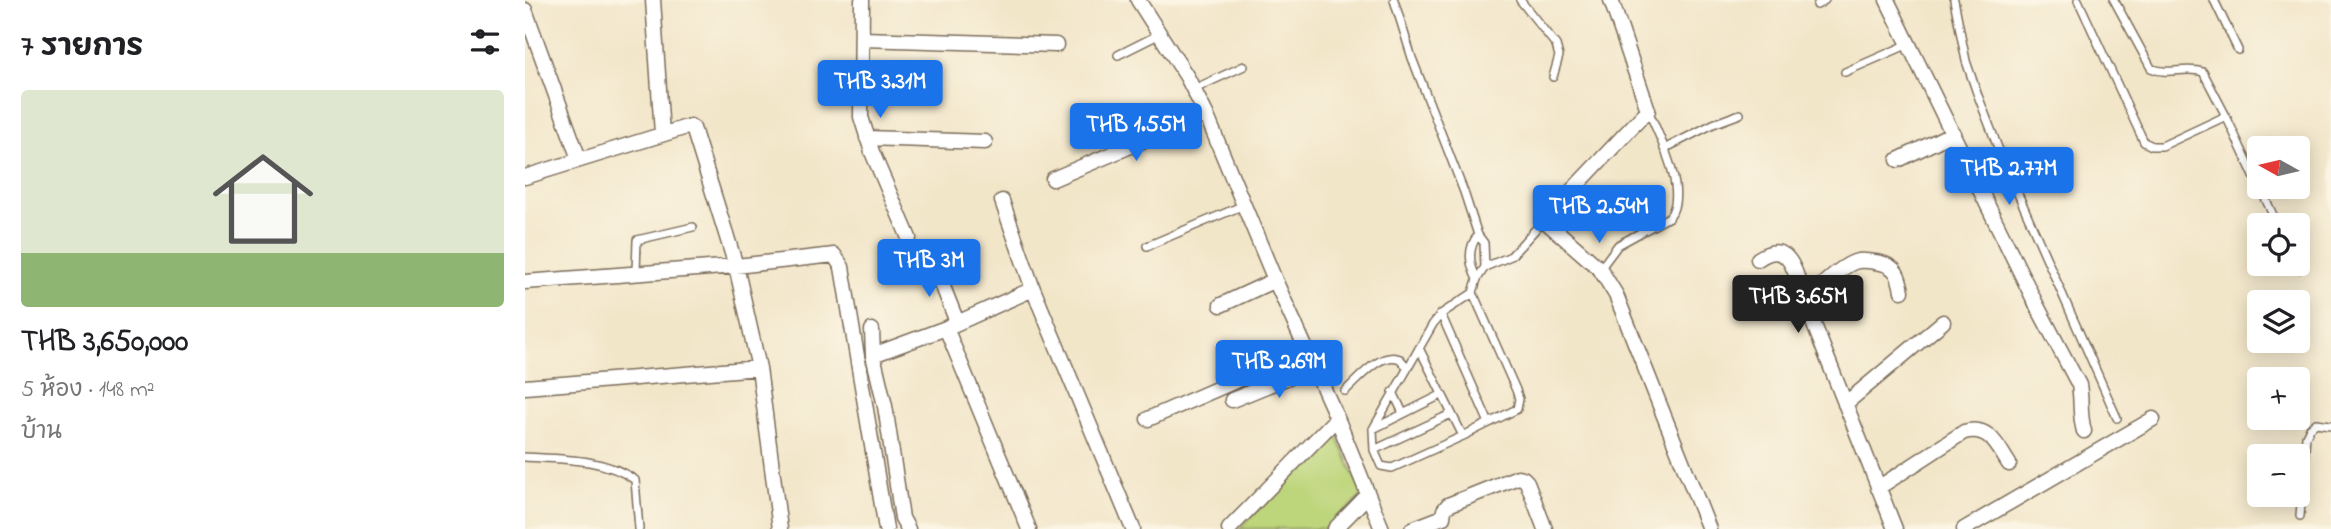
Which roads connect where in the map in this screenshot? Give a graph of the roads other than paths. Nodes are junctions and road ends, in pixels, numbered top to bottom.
1 (653, 0) edge
2 (862, 0) edge
3 (1138, 0) edge
4 (1394, 0) edge
5 (1520, 0) edge
6 (1611, 0) edge
7 (1825, 0) edge
8 (1887, 0) edge
9 (1954, 0) edge
10 (2078, 0) edge
11 (2114, 0) edge
12 (2214, 0) edge
13 (1817, 5) dead end
14 (525, 9) edge
15 (1160, 34) junction
16 (863, 38) junction
17 (1909, 44) junction
18 (1056, 45) dead end
19 (2238, 50) dead end
20 (1118, 55) dead end
21 (1244, 66) dead end
22 (1845, 72) dead end
23 (1553, 77) dead end
24 (1194, 89) junction
25 (1648, 110) junction
26 (1206, 114) junction
27 (1739, 114) dead end
28 (2226, 116) junction
29 (1953, 133) junction
30 (662, 134) junction
31 (867, 138) junction
32 (985, 142) dead end
33 (1664, 149) junction
34 (579, 159) junction
35 (1898, 160) dead end
36 (2247, 161) edge
37 (526, 172) edge
38 (1053, 179) dead end
39 (1002, 201) dead end
40 (1244, 205) junction
41 (1544, 220) junction
42 (693, 227) dead end
43 (1478, 235) junction
44 (909, 238) dead end
45 (1147, 246) dead end
46 (1758, 259) dead end
47 (934, 264) dead end
48 (736, 266) junction
49 (1485, 267) junction
50 (1599, 269) junction
51 (636, 274) junction
52 (1477, 279) junction
53 (1275, 280) junction
54 (525, 282) edge
55 (1033, 289) junction
56 (1902, 292) dead end
57 (1473, 293) junction
58 (1805, 302) junction
59 (1221, 305) dead end
60 (1441, 314) junction
61 (1943, 322) dead end
62 (951, 325) junction
63 (872, 330) dead end
64 (1419, 348) junction
65 (1306, 350) junction
66 (873, 355) junction
67 (1313, 367) junction
68 (1407, 367) junction
69 (759, 368) junction
70 (525, 387) edge
71 (1345, 391) dead end
72 (1393, 391) junction
73 (1441, 394) junction
74 (1232, 400) dead end
75 (1845, 404) junction
76 (1403, 413) junction
77 (1451, 414) junction
78 (1337, 418) junction
79 (2117, 418) dead end
80 (1148, 419) dead end
81 (2153, 419) dead end
82 (1489, 423) junction
83 (2331, 425) edge
84 (1373, 429) junction
85 (2084, 431) dead end
86 (1463, 436) junction
87 (1374, 450) junction
88 (525, 457) edge
89 (2008, 464) dead end
90 (1878, 488) junction
91 (1368, 495) junction
92 (2300, 516) dead end
93 (1445, 523) edge
94 (639, 529) edge
95 (780, 529) edge
96 (886, 529) edge
97 (908, 529) edge
98 (1029, 529) edge
99 (1133, 529) edge
100 (1229, 529) edge
101 (1335, 529) edge
102 (1382, 529) edge
103 (1412, 529) edge
104 (1545, 529) edge
105 (1709, 529) edge
106 (1895, 529) edge
107 (1964, 529) edge

1 - 30 street
2 - 16 street
3 - 15 street
4 - 43 lane
5 - 23 lane
6 - 25 street
7 - 13 lane
8 - 17 street
9 - 79 lane
10 - 28 lane
11 - 28 lane
12 - 19 lane
14 - 34 street
15 - 20 lane
15 - 24 street
16 - 18 street
16 - 31 street
17 - 22 lane
17 - 29 street
21 - 24 lane
24 - 26 street
25 - 33 lane
25 - 41 street
26 - 38 street
26 - 40 street
27 - 33 lane
28 - 36 lane
29 - 35 street
29 - 85 street
30 - 34 street
30 - 48 street
31 - 32 street
31 - 44 street
33 - 50 lane
34 - 37 street
39 - 55 street
40 - 45 lane
40 - 53 street
41 - 49 lane
41 - 50 street
42 - 51 lane
43 - 49 lane
43 - 52 lane
46 - 58 street
47 - 62 street
48 - 51 street
48 - 69 street
48 - 96 street
49 - 52 lane
50 - 105 street
51 - 54 street
52 - 57 lane
53 - 59 street
53 - 65 street
55 - 62 street
55 - 99 street
56 - 58 street
57 - 60 lane
57 - 82 lane
58 - 75 street
60 - 64 lane
60 - 82 lane
61 - 75 street
62 - 66 street
62 - 98 street
63 - 66 street
64 - 68 lane
64 - 73 lane
65 - 67 street
65 - 80 street
66 - 97 street
67 - 74 street
67 - 78 street
68 - 71 lane
68 - 72 lane
69 - 70 street
69 - 95 street
72 - 76 lane
72 - 84 lane
73 - 76 lane
73 - 77 lane
75 - 90 street
76 - 84 lane
77 - 86 lane
77 - 87 lane
78 - 91 street
78 - 100 street
81 - 107 street
82 - 86 lane
83 - 92 lane
84 - 87 lane
86 - 87 lane
88 - 94 lane
89 - 90 street
90 - 106 street
91 - 101 street
91 - 102 street
93 - 103 street
93 - 104 street

